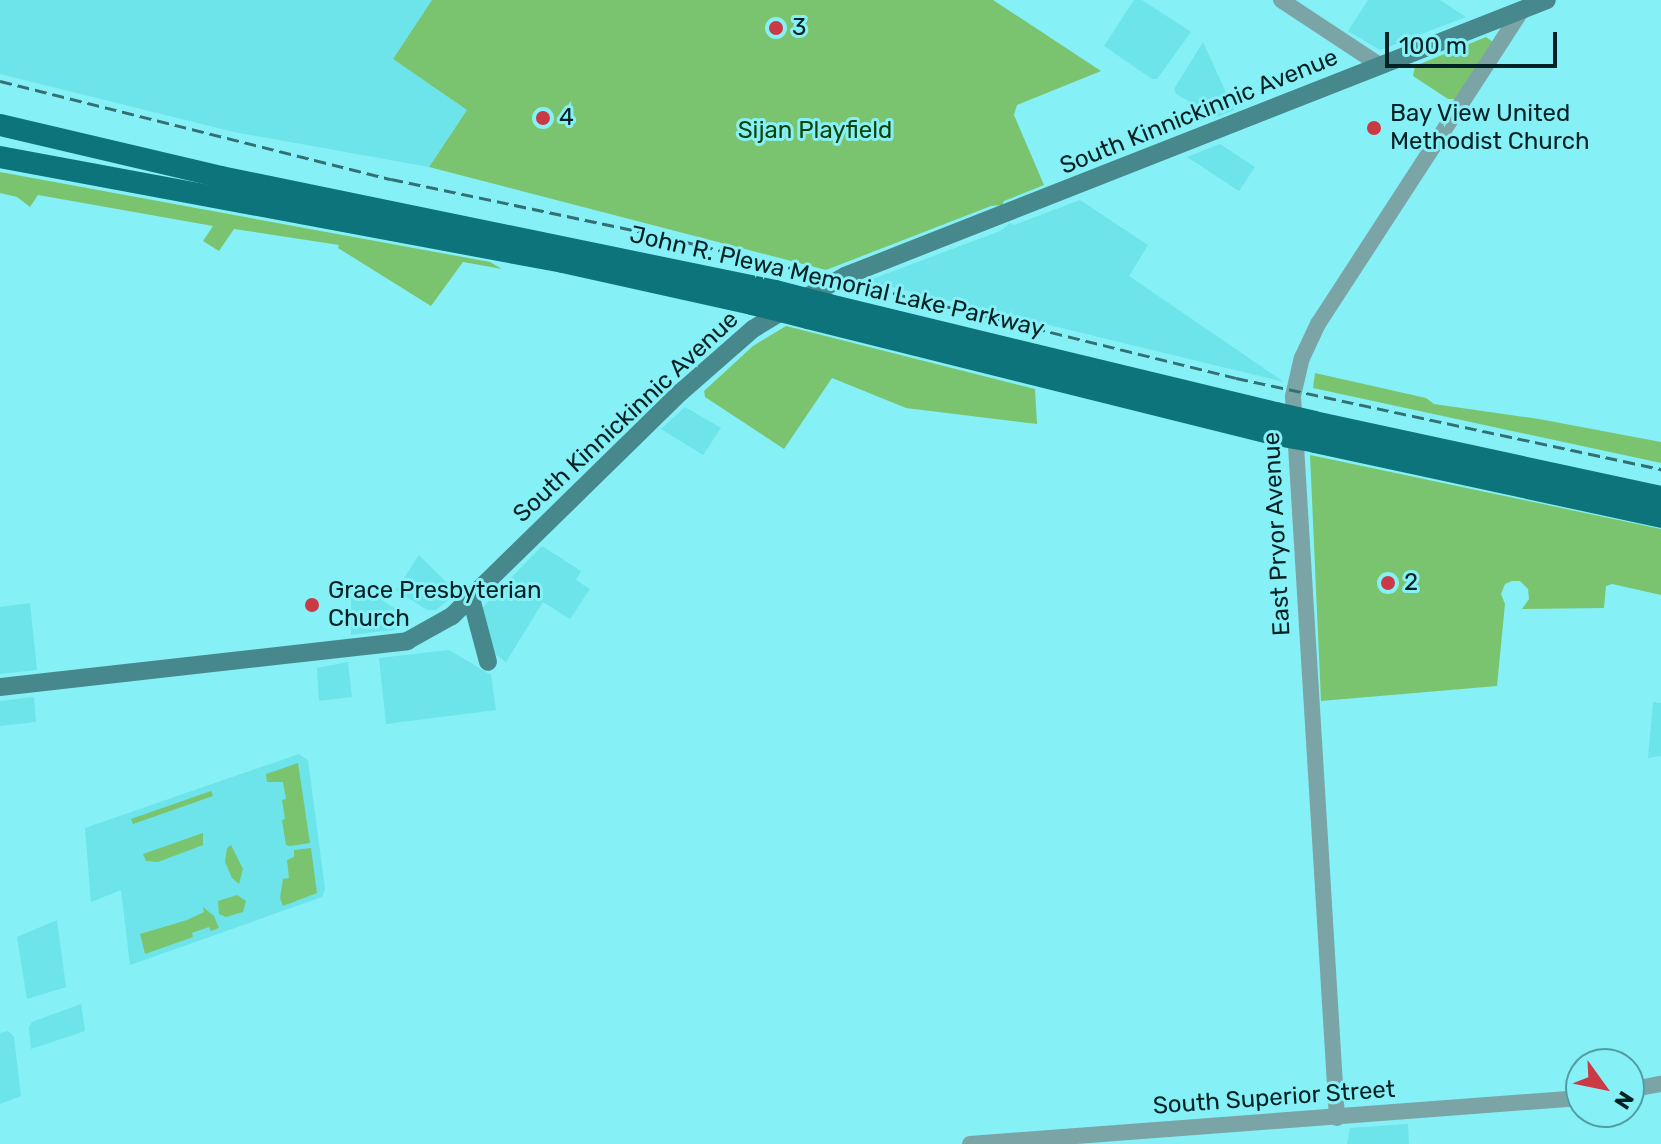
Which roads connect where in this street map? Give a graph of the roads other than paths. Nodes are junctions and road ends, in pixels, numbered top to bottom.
1 (1281, 0) edge
2 (1547, 0) edge
3 (1521, 11) junction
4 (1381, 66) junction
5 (0, 125) edge
6 (0, 132) edge
7 (29, 132) junction
8 (0, 157) edge
9 (0, 165) edge
10 (42, 165) junction
11 (1277, 424) junction
12 (1315, 432) junction
13 (1661, 497) edge
14 (1661, 517) edge
15 (471, 598) junction
16 (488, 662) dead end
17 (0, 687) edge
18 (1565, 1099) edge
19 (1337, 1118) junction
20 (970, 1144) edge

1 - 4 street
2 - 3 main road, South Kinnickinnic Avenue
3 - 4 main road, South Kinnickinnic Avenue
3 - 19 street, East Pryor Avenue
4 - 15 main road, South Kinnickinnic Avenue
5 - 7 main road, John R. Plewa Memorial Lake Parkway
6 - 7 main road
7 - 11 main road, John R. Plewa Memorial Lake Parkway, bridge
8 - 10 main road, John R. Plewa Memorial Lake Parkway
9 - 10 main road
10 - 11 main road, John R. Plewa Memorial Lake Parkway, bridge
11 - 12 main road, John R. Plewa Memorial Lake Parkway, bridge
12 - 13 main road, John R. Plewa Memorial Lake Parkway
12 - 14 main road, John R. Plewa Memorial Lake Parkway
15 - 16 main road
15 - 17 main road, South Kinnickinnic Avenue
18 - 19 street, South Superior Street
19 - 20 street, South Superior Street

